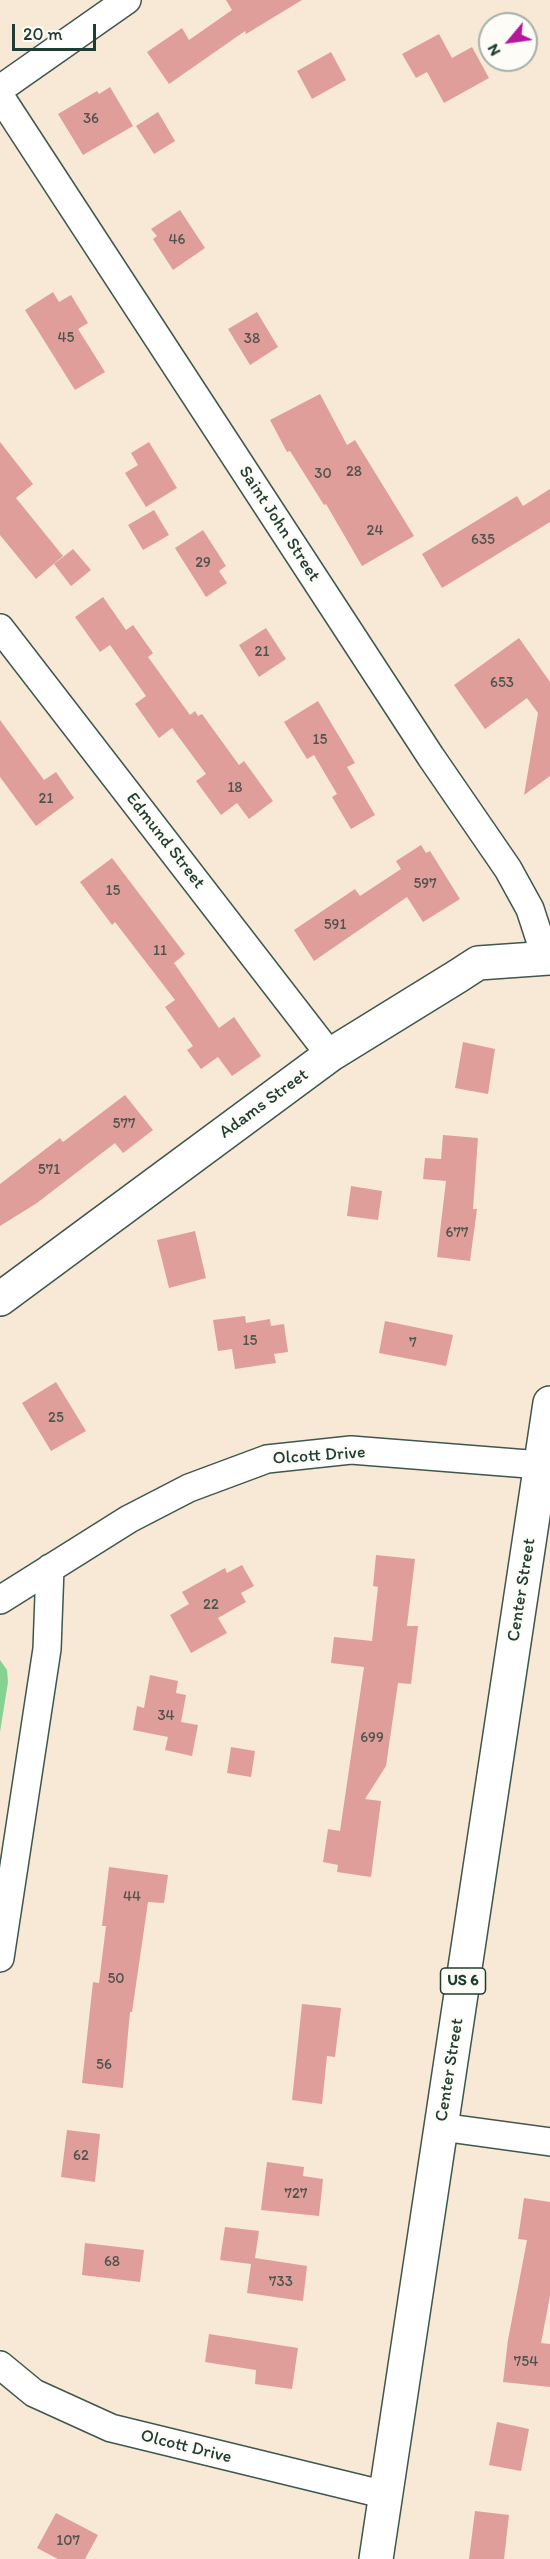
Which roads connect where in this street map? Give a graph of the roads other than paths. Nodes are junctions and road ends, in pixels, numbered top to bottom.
1 (127, 0) edge
2 (0, 89) edge
3 (0, 96) edge
4 (0, 627) edge
5 (548, 958) edge
6 (330, 1055) junction
7 (0, 1299) edge
8 (550, 1403) edge
9 (541, 1465) junction
10 (51, 1568) junction
11 (0, 1600) edge
12 (0, 1958) edge
13 (441, 2127) junction
14 (550, 2142) edge
15 (0, 2365) edge
16 (386, 2495) junction
17 (376, 2559) edge

1 - 2 street
3 - 5 street, Saint John Street
4 - 6 street, Edmund Street
5 - 6 main road, Adams Street
6 - 7 main road, Adams Street
8 - 9 main road, Center Street / US 6
9 - 10 street, Olcott Drive
9 - 13 main road, Center Street / US 6
10 - 11 street, Olcott Drive
10 - 12 street
13 - 14 street
13 - 16 main road, Center Street / US 6
15 - 16 street, Olcott Drive
16 - 17 main road, Center Street / US 6

